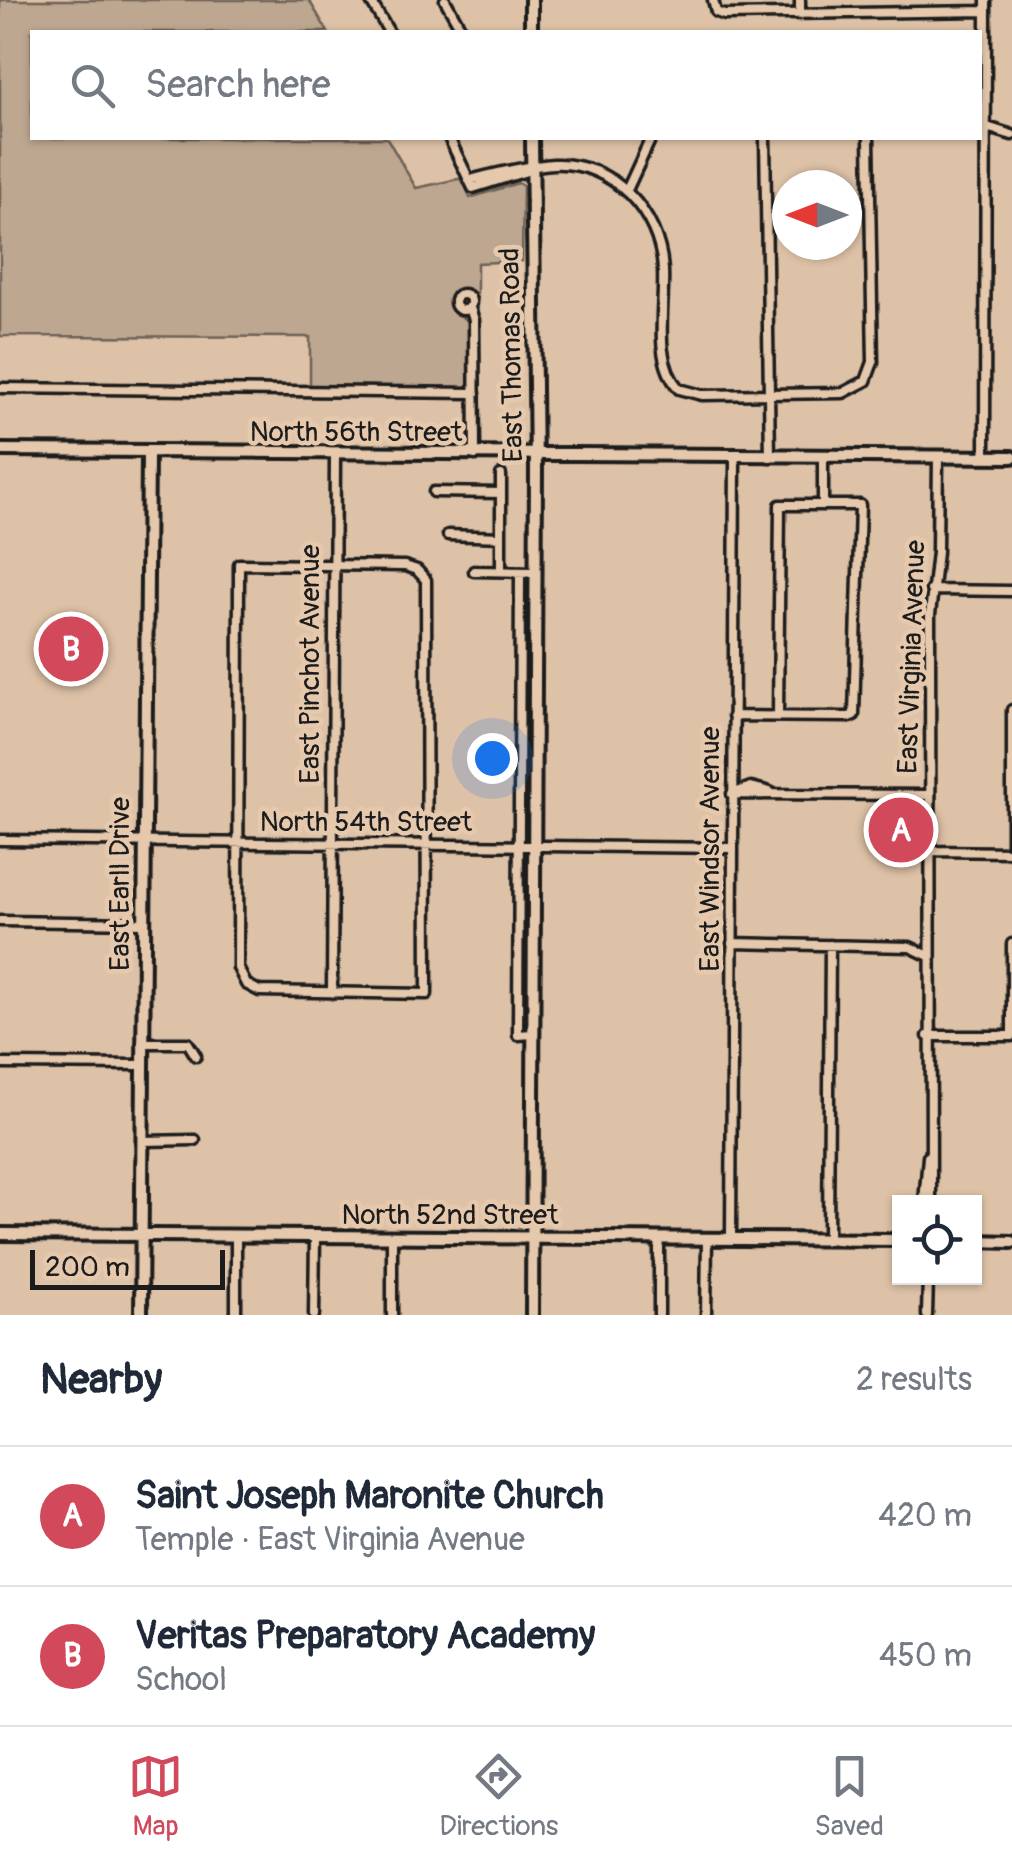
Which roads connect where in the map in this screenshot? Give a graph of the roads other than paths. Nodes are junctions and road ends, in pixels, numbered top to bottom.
1 (370, 0) edge
2 (445, 0) edge
3 (530, 0) edge
4 (714, 0) edge
5 (800, 0) edge
6 (884, 0) edge
7 (986, 0) edge
8 (986, 11) junction
9 (884, 14) junction
10 (800, 15) junction
11 (387, 30) edge
12 (463, 30) edge
13 (531, 30) edge
14 (987, 127) junction
15 (1012, 134) edge
16 (450, 140) edge
17 (532, 140) edge
18 (651, 140) edge
19 (765, 140) edge
20 (870, 140) edge
21 (533, 169) junction
22 (627, 190) junction
23 (470, 308) dead end
24 (0, 388) edge
25 (475, 393) junction
26 (768, 394) junction
27 (0, 450) edge
28 (148, 452) junction
29 (475, 455) junction
30 (335, 456) junction
31 (536, 456) junction
32 (938, 457) junction
33 (1012, 457) edge
34 (735, 458) junction
35 (770, 458) junction
36 (822, 458) junction
37 (985, 458) junction
38 (500, 476) dead end
39 (434, 492) dead end
40 (500, 493) junction
41 (823, 504) junction
42 (448, 535) dead end
43 (501, 536) junction
44 (333, 565) junction
45 (474, 570) dead end
46 (501, 571) junction
47 (536, 572) junction
48 (520, 573) junction
49 (930, 590) junction
50 (1012, 591) edge
51 (1012, 710) edge
52 (733, 716) junction
53 (778, 716) junction
54 (732, 794) junction
55 (930, 795) junction
56 (0, 840) edge
57 (143, 844) junction
58 (238, 844) junction
59 (332, 844) junction
60 (519, 845) junction
61 (428, 846) junction
62 (534, 846) junction
63 (732, 848) junction
64 (930, 852) junction
65 (1012, 852) edge
66 (0, 922) edge
67 (143, 923) junction
68 (732, 944) junction
69 (830, 944) junction
70 (1012, 944) edge
71 (927, 955) junction
72 (332, 992) junction
73 (534, 1034) junction
74 (928, 1036) junction
75 (1012, 1036) edge
76 (142, 1043) junction
77 (196, 1056) dead end
78 (0, 1064) edge
79 (142, 1065) junction
80 (195, 1140) dead end
81 (142, 1141) junction
82 (928, 1195) edge
83 (0, 1234) edge
84 (142, 1235) junction
85 (236, 1236) junction
86 (314, 1237) junction
87 (392, 1238) junction
88 (533, 1238) junction
89 (659, 1239) junction
90 (707, 1239) junction
91 (730, 1239) junction
92 (828, 1240) junction
93 (892, 1240) edge
94 (982, 1241) edge
95 (1012, 1242) edge
96 (928, 1285) edge
97 (142, 1315) edge
98 (236, 1315) edge
99 (314, 1315) edge
100 (392, 1315) edge
101 (532, 1315) edge
102 (659, 1315) edge
103 (706, 1315) edge
104 (928, 1315) edge

1 - 11 street
2 - 12 street
3 - 13 main road
4 - 10 street
5 - 10 street
6 - 9 street
7 - 8 street
8 - 9 street
8 - 14 street
9 - 10 street
14 - 15 street
14 - 37 street
16 - 21 street
17 - 21 main road, East Thomas Road
18 - 22 street
19 - 26 street
20 - 26 street
21 - 22 street
21 - 31 main road, East Thomas Road
22 - 26 street
23 - 25 street
24 - 25 street
25 - 29 street
26 - 35 street
27 - 28 main road, North 56th Street
28 - 30 main road, North 56th Street
28 - 57 main road, East Earll Drive
29 - 30 main road, North 56th Street
29 - 31 main road, North 56th Street
30 - 44 street, East Pinchot Avenue
31 - 34 main road, North 56th Street
31 - 47 main road, East Thomas Road
32 - 36 main road, North 56th Street
32 - 37 main road, North 56th Street
32 - 49 street, East Virginia Avenue
33 - 37 main road, North 56th Street
34 - 35 main road, North 56th Street
34 - 52 street, East Windsor Avenue
35 - 36 main road, North 56th Street
36 - 41 street
38 - 40 street
39 - 40 street
40 - 43 street
41 - 53 street
41 - 53 street
42 - 43 street
43 - 46 street
44 - 58 street
44 - 59 street, East Pinchot Avenue
44 - 61 street
45 - 46 street
46 - 48 street
47 - 48 street
47 - 62 main road, East Thomas Road
48 - 60 street, East Thomas Road
49 - 50 street
49 - 55 street, East Virginia Avenue
51 - 65 street
52 - 53 street
52 - 54 street, East Windsor Avenue
54 - 55 street
54 - 63 street, East Windsor Avenue
55 - 64 street, East Virginia Avenue
56 - 57 street, North 54th Street
57 - 58 street, North 54th Street
57 - 67 main road, East Earll Drive
58 - 59 street, North 54th Street
58 - 72 street
59 - 61 street, North 54th Street
59 - 72 street, East Pinchot Avenue
60 - 61 street, North 54th Street
60 - 62 street, North 54th Street
60 - 73 street, East Thomas Road
61 - 72 street
62 - 63 street, North 54th Street
62 - 73 main road, East Thomas Road
63 - 68 street, East Windsor Avenue
64 - 65 street
64 - 71 street, East Virginia Avenue
66 - 67 street
67 - 76 main road, East Earll Drive
68 - 69 street
68 - 91 street, East Windsor Avenue
69 - 71 street
69 - 92 street
70 - 75 street
71 - 74 street, East Virginia Avenue
73 - 88 main road, East Thomas Road
74 - 75 street
74 - 82 street, East Virginia Avenue
76 - 77 street
76 - 79 main road, East Earll Drive
78 - 79 street
79 - 81 main road, East Earll Drive
80 - 81 street
81 - 84 main road, East Earll Drive
83 - 84 main road, North 52nd Street
84 - 85 main road, North 52nd Street
84 - 97 main road, East Earll Drive
85 - 86 main road, North 52nd Street
85 - 98 street
86 - 87 main road, North 52nd Street
86 - 99 street
87 - 88 main road, North 52nd Street
87 - 100 street
88 - 89 main road, North 52nd Street
88 - 101 main road, East Thomas Road
89 - 90 main road, North 52nd Street
89 - 102 street
90 - 91 main road, North 52nd Street
90 - 103 street
91 - 92 main road, North 52nd Street
92 - 93 main road, North 52nd Street
94 - 95 main road
96 - 104 street

